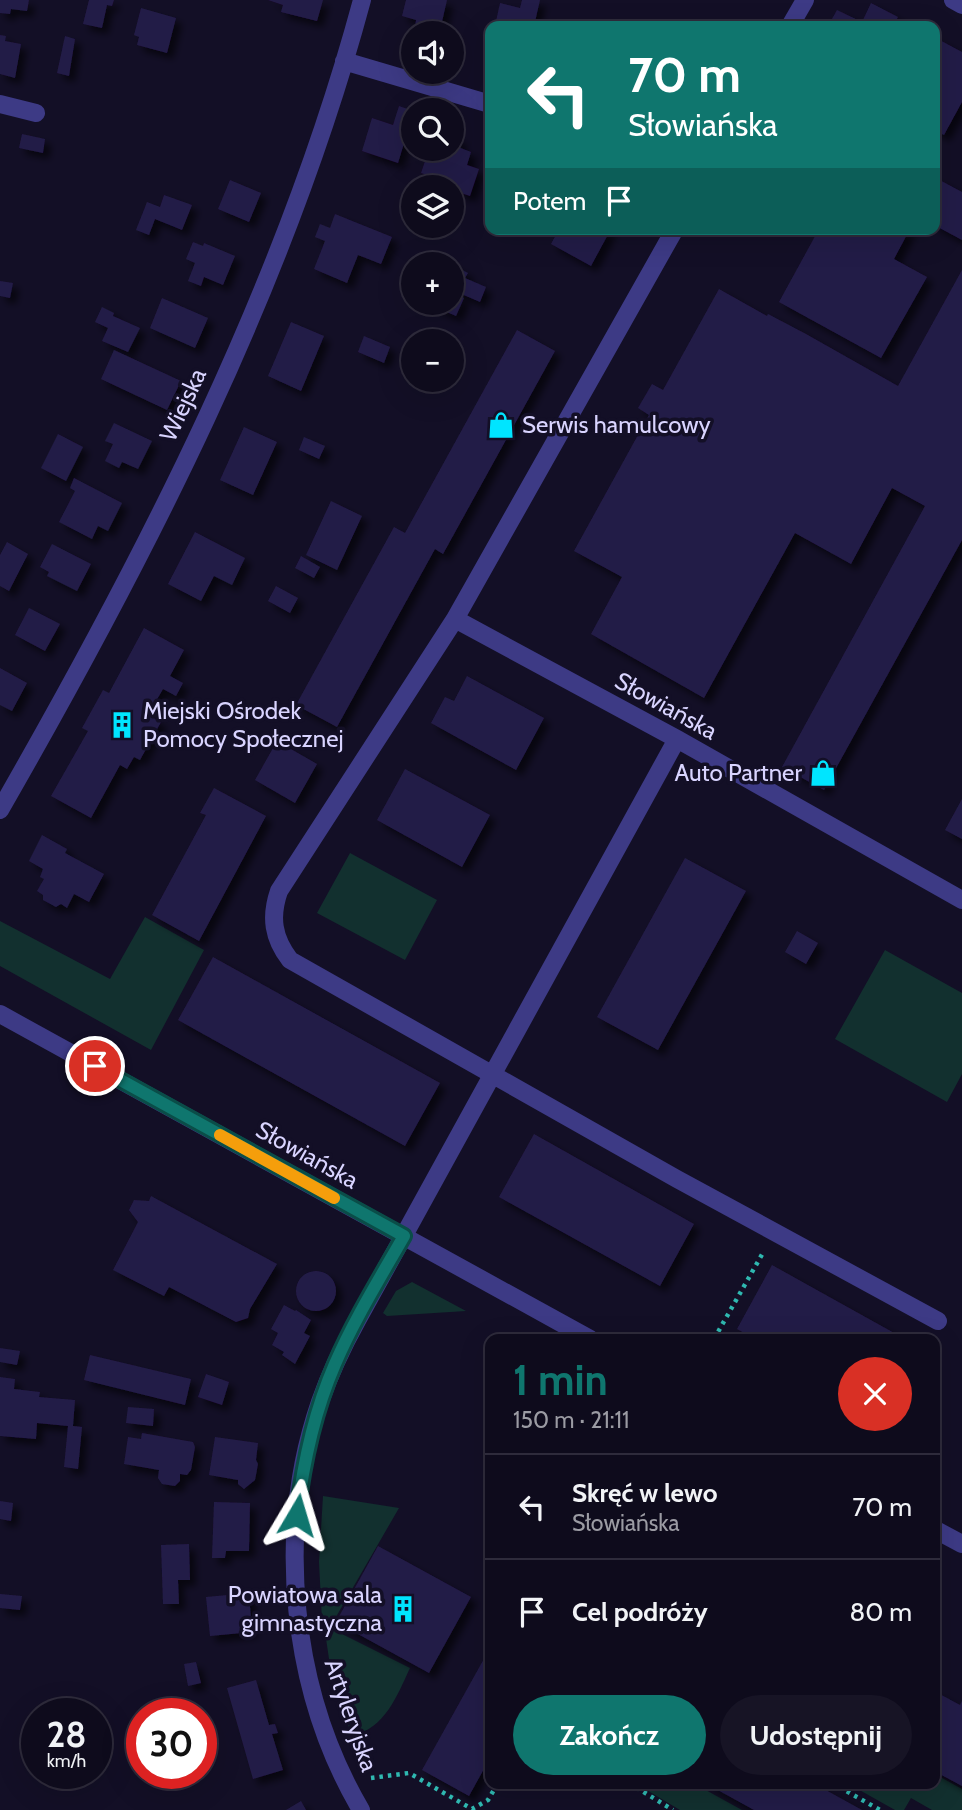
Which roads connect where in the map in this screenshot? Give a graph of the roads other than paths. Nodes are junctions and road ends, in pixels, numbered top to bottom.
1 (362, 0) edge
2 (805, 0) edge
3 (953, 0) edge
4 (962, 5) edge
5 (793, 21) edge
6 (344, 61) junction
7 (485, 103) edge
8 (0, 104) edge
9 (36, 113) dead end
10 (672, 235) edge
11 (455, 619) junction
12 (677, 739) junction
13 (0, 810) edge
14 (962, 900) edge
15 (0, 1014) edge
16 (493, 1073) junction
17 (404, 1236) junction
18 (938, 1321) dead end
19 (581, 1334) edge
20 (940, 1532) edge
21 (962, 1545) edge
22 (361, 1810) edge

1 - 6 street, Wiejska
2 - 5 street
3 - 4 street
6 - 7 street
6 - 13 street, Wiejska
8 - 9 street
10 - 11 street
11 - 12 street, Słowiańska
11 - 16 street
12 - 14 street, Słowiańska
12 - 16 street, Artyleryjska
15 - 17 street, Słowiańska
16 - 17 street, Artyleryjska
16 - 18 street
17 - 19 street, Słowiańska
17 - 22 street, Artyleryjska
20 - 21 street

